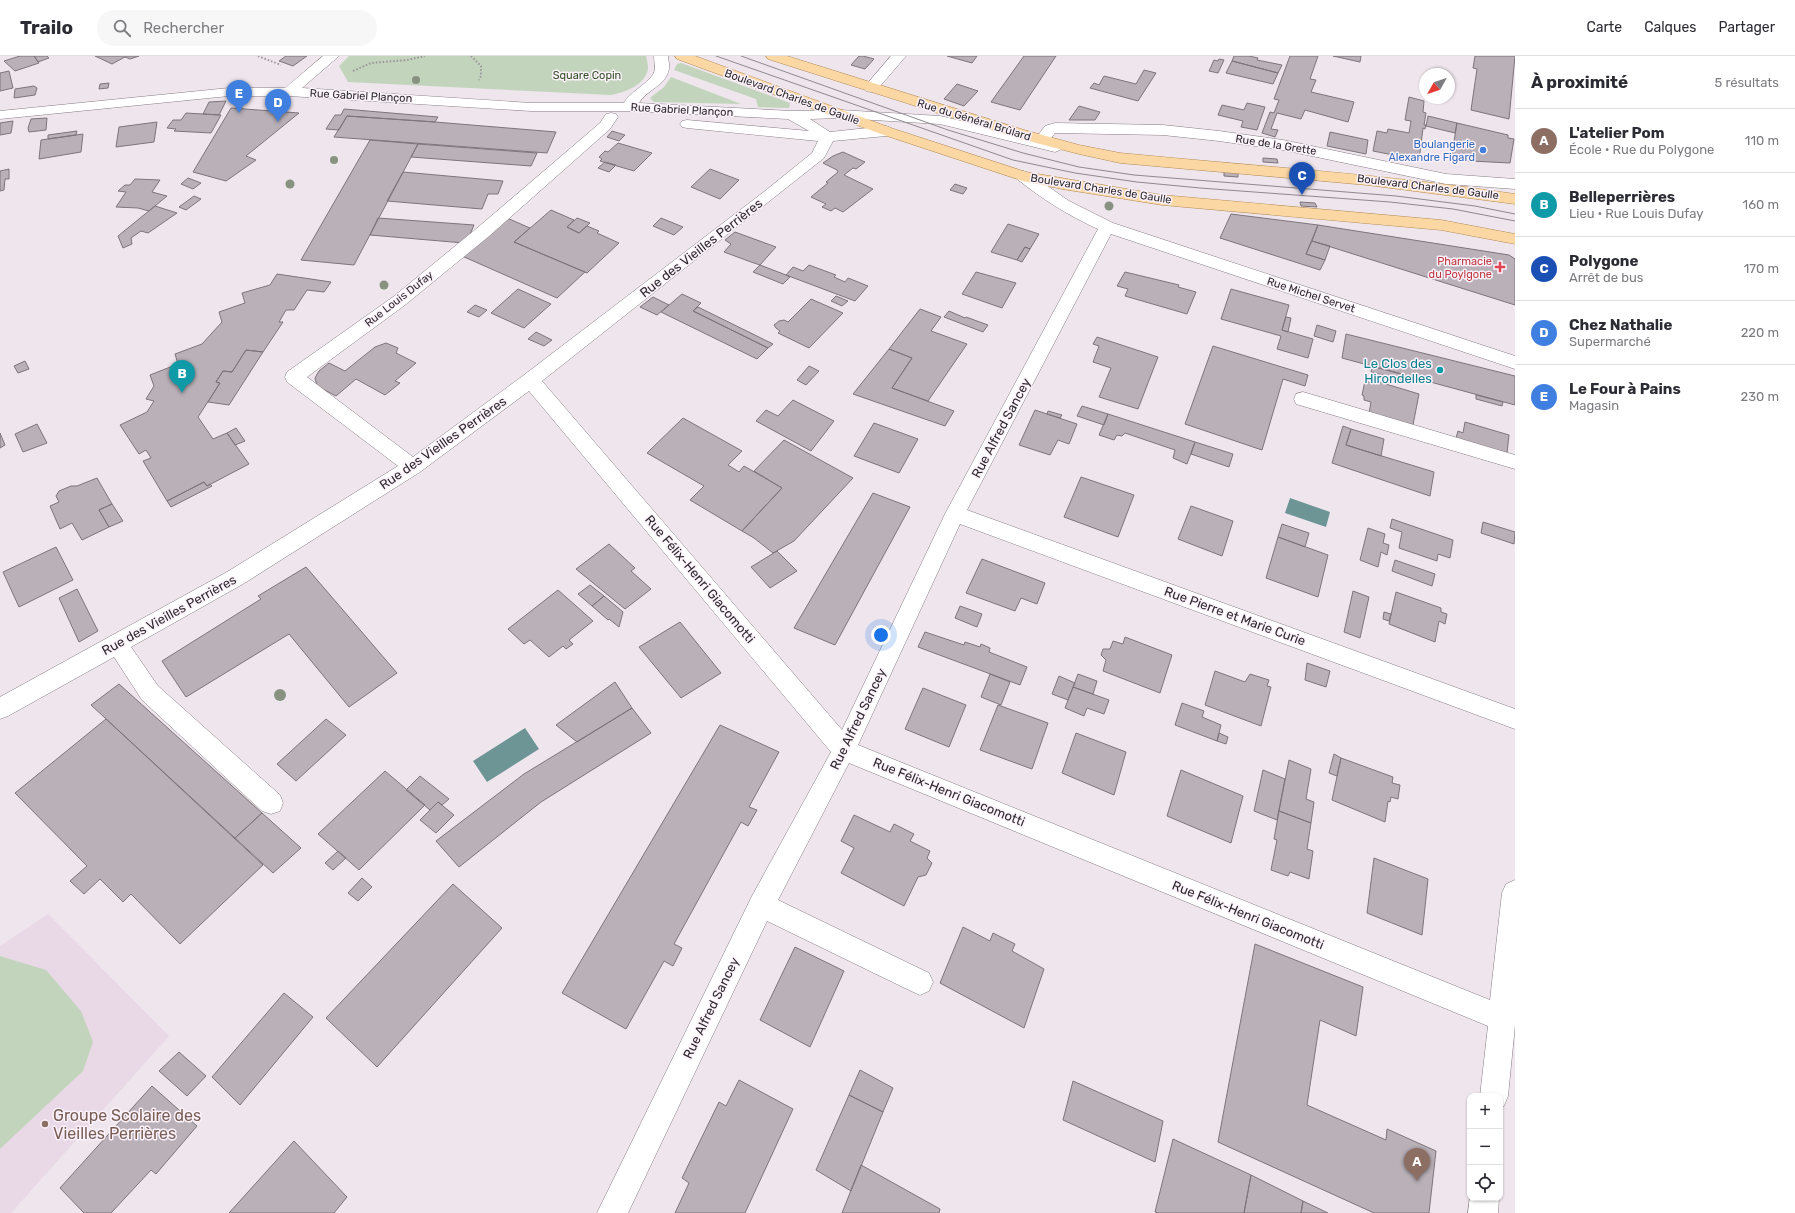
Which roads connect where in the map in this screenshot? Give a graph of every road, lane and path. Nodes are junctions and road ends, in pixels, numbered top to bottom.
1 (258, 56) edge
2 (332, 56) edge
3 (425, 56) edge
4 (471, 56) edge
5 (661, 56) edge
6 (682, 56) edge
7 (773, 56) edge
8 (898, 56) edge
9 (284, 66) dead end
10 (350, 74) dead end
11 (478, 83) dead end
12 (871, 88) junction
13 (289, 92) junction
14 (531, 107) junction
15 (630, 107) junction
16 (840, 114) junction
17 (0, 115) edge
18 (791, 115) junction
19 (611, 117) junction
20 (652, 121) junction
21 (886, 131) junction
22 (827, 137) junction
23 (1044, 137) junction
24 (1078, 150) junction
25 (1023, 176) junction
26 (1447, 184) junction
27 (1515, 184) edge
28 (1515, 199) edge
29 (1106, 227) junction
30 (1515, 239) edge
31 (1515, 363) edge
32 (531, 380) junction
33 (1303, 399) dead end
34 (1515, 462) edge
35 (414, 467) junction
36 (955, 514) junction
37 (118, 643) junction
38 (0, 709) edge
39 (1515, 719) edge
40 (844, 750) junction
41 (271, 803) dead end
42 (1515, 893) edge
43 (761, 905) junction
44 (920, 982) dead end
45 (1501, 1018) junction
46 (1494, 1093) edge
47 (1484, 1201) edge
48 (612, 1213) edge
49 (1483, 1213) edge

1 - 9 path
2 - 13 street
3 - 10 path
4 - 11 path
5 - 15 street
6 - 16 main road, Boulevard Charles de Gaulle
7 - 12 main road
8 - 12 street
12 - 23 main road, Rue du Général Brûlard
13 - 14 street, Rue Gabriel Plançon
13 - 17 street, Rue Gabriel Plançon
14 - 15 street, Rue Gabriel Plançon
14 - 19 street, Rue Gabriel Plançon
15 - 18 street, Rue Gabriel Plançon
15 - 20 street
16 - 18 street
16 - 21 main road, Boulevard Charles de Gaulle
16 - 24 street
18 - 22 street, Rue Gabriel Plançon
19 - 20 street, Rue Gabriel Plançon
19 - 35 street, Rue Louis Dufay
20 - 22 street, Rue Gabriel Plançon
21 - 22 street, Rue Gabriel Plançon
21 - 25 main road, Boulevard Charles de Gaulle
22 - 32 street, Rue des Vieilles Perrières
23 - 24 main road, Rue du Général Brûlard
23 - 26 street, Rue de la Grette
24 - 26 main road, Boulevard Charles de Gaulle
25 - 29 street, Rue Michel Servet
25 - 30 main road, Boulevard Charles de Gaulle
26 - 27 street, Rue de la Grette
26 - 28 main road, Boulevard Charles de Gaulle
29 - 31 street, Rue Michel Servet
29 - 36 street, Rue Alfred Sancey
32 - 35 street, Rue des Vieilles Perrières
32 - 40 street, Rue Félix-Henri Giacomotti
33 - 34 street
35 - 37 street, Rue des Vieilles Perrières
36 - 39 street, Rue Pierre et Marie Curie
36 - 40 street, Rue Alfred Sancey
37 - 38 street, Rue des Vieilles Perrières
37 - 41 street
40 - 43 street, Rue Alfred Sancey
40 - 45 street, Rue Félix-Henri Giacomotti
42 - 45 street
43 - 44 street
43 - 48 street, Rue Alfred Sancey
45 - 46 street
47 - 49 street

